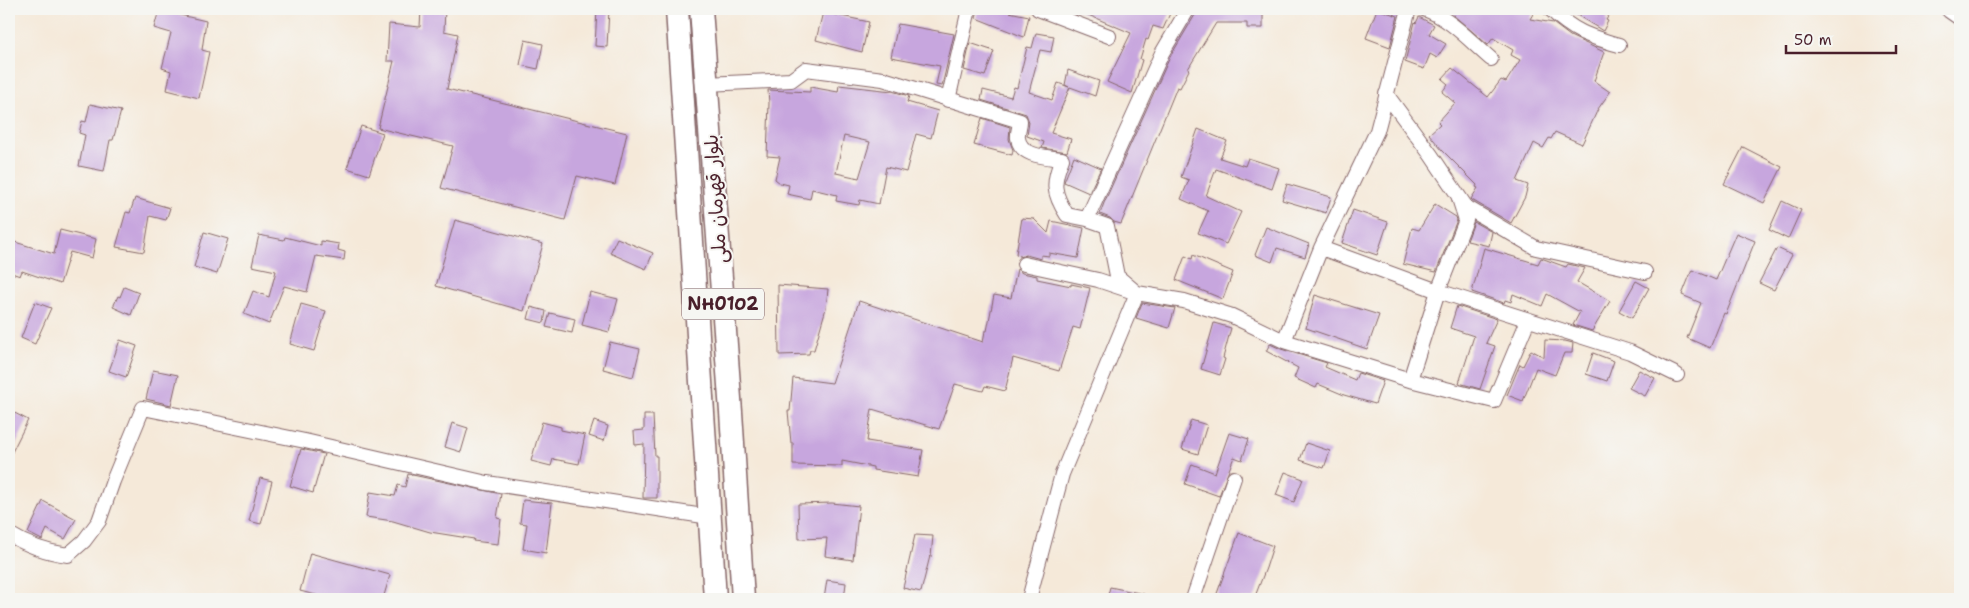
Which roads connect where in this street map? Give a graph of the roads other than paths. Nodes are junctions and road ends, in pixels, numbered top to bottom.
1 (676, 9) edge
2 (701, 9) edge
3 (969, 9) edge
4 (1038, 9) edge
5 (1188, 9) edge
6 (1409, 9) edge
7 (1424, 9) edge
8 (1550, 9) edge
9 (1950, 9) edge
10 (1960, 16) edge
11 (1109, 36) dead end
12 (1618, 45) dead end
13 (1491, 59) dead end
14 (706, 84) junction
15 (1386, 94) junction
16 (948, 100) junction
17 (1458, 195) junction
18 (1087, 219) junction
19 (1321, 248) junction
20 (1024, 264) dead end
21 (1645, 272) dead end
22 (1438, 291) junction
23 (1137, 293) junction
24 (1528, 320) junction
25 (1284, 341) junction
26 (1678, 374) dead end
27 (1410, 380) junction
28 (1234, 478) dead end
29 (710, 517) junction
30 (9, 534) edge
31 (715, 599) edge
32 (742, 599) edge
33 (1030, 599) edge
34 (1193, 599) edge

1 - 29 highway, بلوار قهرمان ملی / NH0102
2 - 14 highway, بلوار قهرمان ملی / NH0102
3 - 16 street
4 - 11 street
5 - 18 street
6 - 15 street
7 - 13 street
8 - 12 street
9 - 10 street
14 - 16 street
14 - 32 highway, بلوار قهرمان ملی / NH0102
15 - 17 street
15 - 19 street
16 - 18 street
17 - 21 street
17 - 22 street
18 - 23 street
19 - 22 street
19 - 25 street
20 - 23 street
22 - 24 street
22 - 27 street
23 - 25 street
23 - 33 street
24 - 26 street
24 - 27 street
25 - 27 street
28 - 34 street
29 - 30 street
29 - 31 highway, بلوار قهرمان ملی / NH0102

